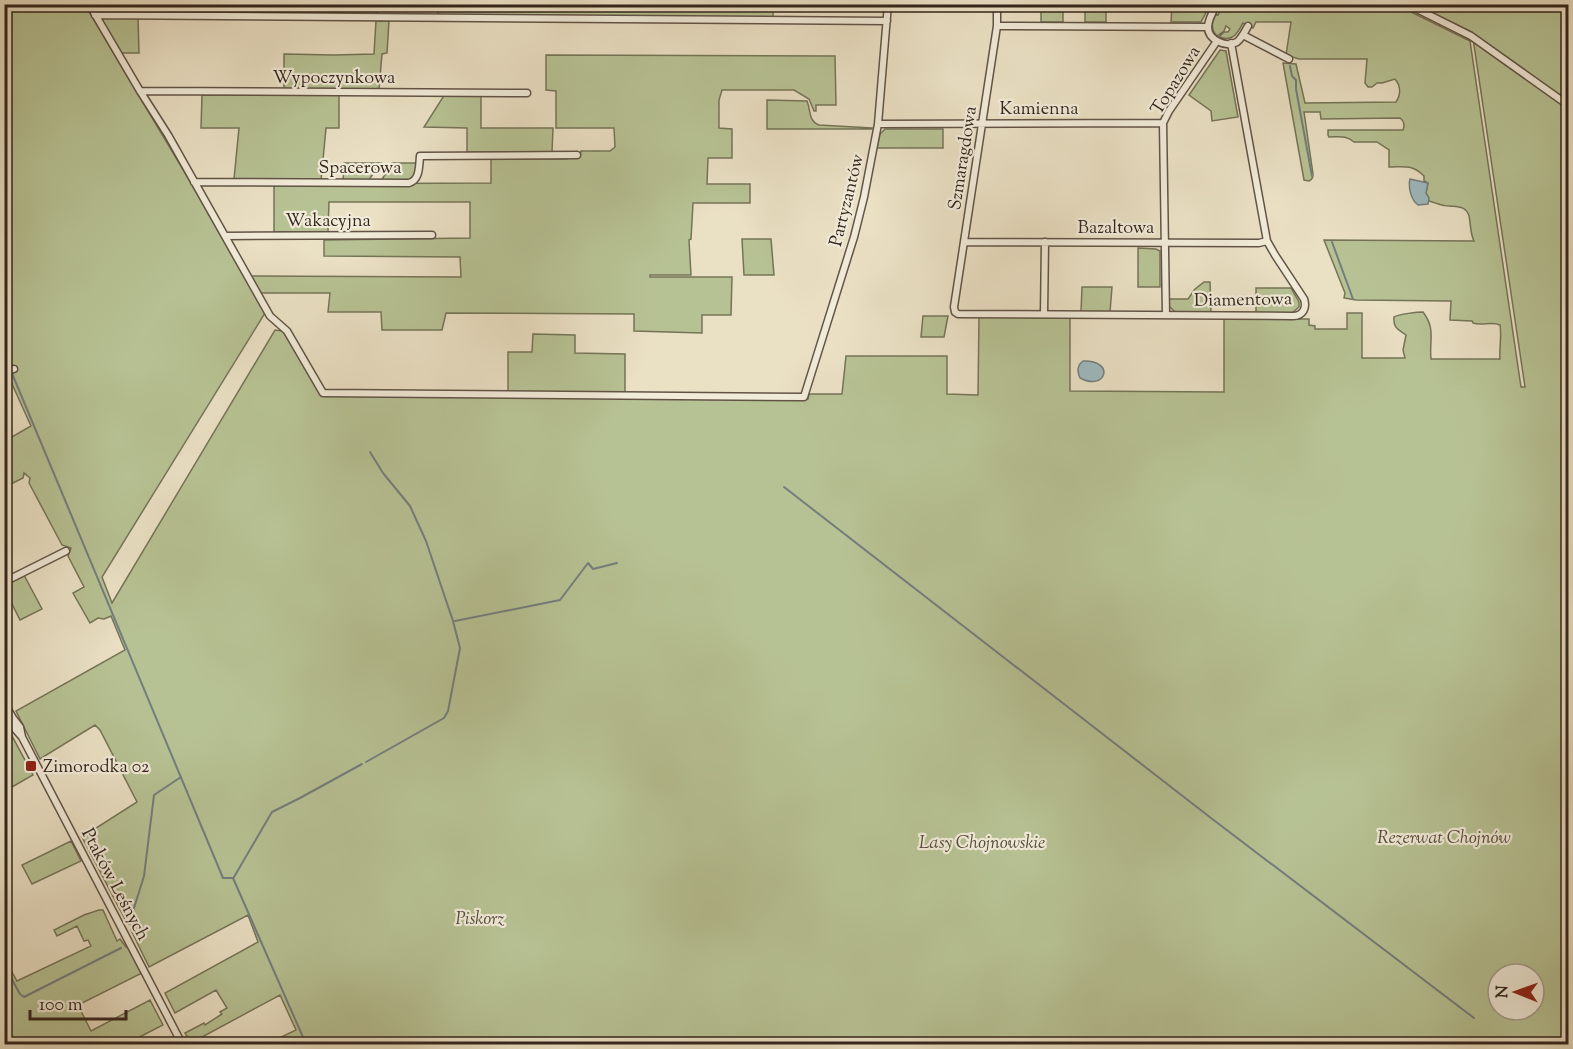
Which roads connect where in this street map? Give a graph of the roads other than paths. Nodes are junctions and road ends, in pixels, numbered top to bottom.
1 (88, 4) edge
2 (888, 4) edge
3 (997, 4) edge
4 (1216, 4) edge
5 (1407, 4) edge
6 (95, 15) junction
7 (887, 21) junction
8 (997, 26) junction
9 (1248, 26) dead end
10 (1208, 27) junction
11 (1243, 35) junction
12 (1217, 41) junction
13 (1231, 43) junction
14 (1289, 59) dead end
15 (140, 91) junction
16 (527, 93) dead end
17 (1569, 105) edge
18 (983, 123) junction
19 (1163, 123) junction
20 (878, 124) junction
21 (577, 155) dead end
22 (194, 182) junction
23 (432, 235) dead end
24 (225, 236) junction
25 (1267, 241) junction
26 (964, 242) junction
27 (1045, 242) junction
28 (1164, 242) junction
29 (958, 314) joint
30 (1044, 314) junction
31 (1166, 315) junction
32 (14, 369) dead end
33 (4, 372) edge
34 (66, 551) dead end
35 (4, 582) edge
36 (4, 703) edge
37 (183, 1044) edge

1 - 6 street
2 - 7 street, Partyzantów
3 - 8 street, Szmaragdowa
4 - 10 street
5 - 17 street
6 - 7 street
6 - 15 street
7 - 20 street, Partyzantów
8 - 10 street
8 - 18 street, Szmaragdowa
9 - 11 street
10 - 12 street
11 - 13 street
11 - 14 street
12 - 13 street
12 - 19 street, Topazowa
13 - 25 street, Diamentowa
15 - 16 street, Wypoczynkowa
15 - 22 street
18 - 19 street, Kamienna
18 - 20 street, Kamienna
18 - 26 street, Szmaragdowa
19 - 28 street, Topazowa
20 - 24 street, Partyzantów
21 - 22 street, Spacerowa
22 - 24 street
23 - 24 street, Wakacyjna
25 - 28 street, Bazaltowa
25 - 31 street, Diamentowa
26 - 27 street, Bazaltowa
26 - 29 street, Szmaragdowa
27 - 28 street, Bazaltowa
27 - 30 street
28 - 31 street, Topazowa
29 - 30 street, Diamentowa
30 - 31 street, Diamentowa
32 - 33 street
34 - 35 street
36 - 37 street, Ptaków Leśnych

